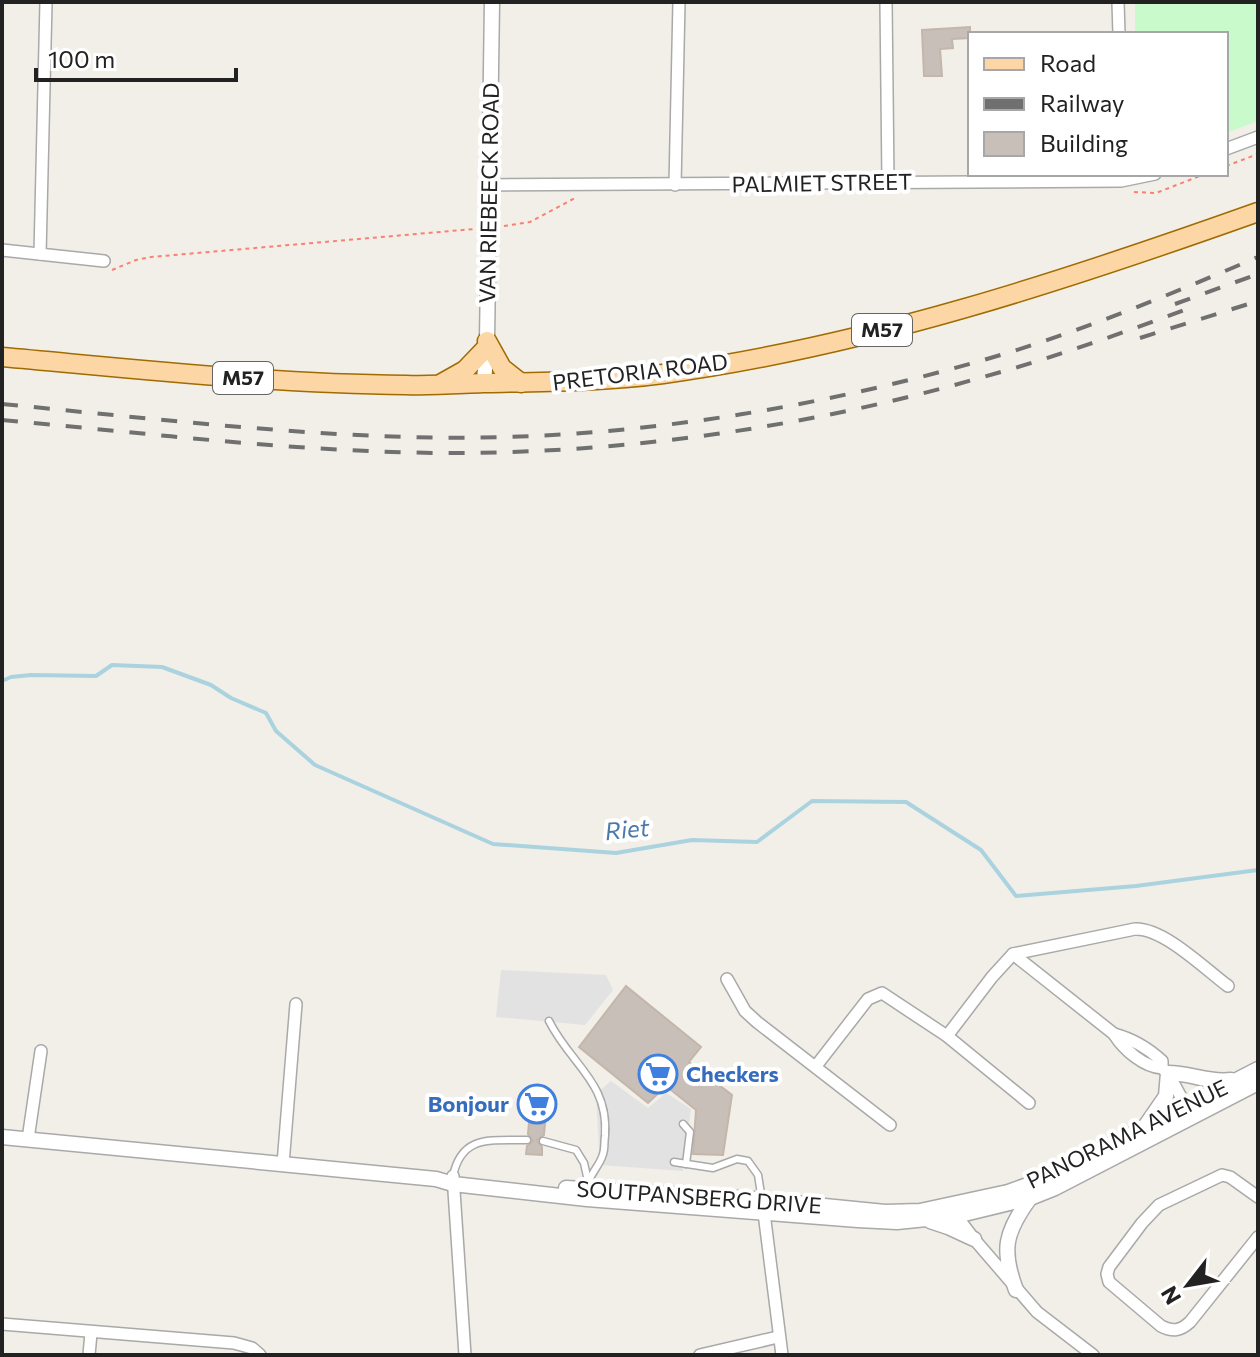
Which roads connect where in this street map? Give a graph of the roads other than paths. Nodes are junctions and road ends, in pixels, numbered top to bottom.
1 (46, 2) edge
2 (492, 2) edge
3 (679, 2) edge
4 (886, 2) edge
5 (1118, 2) edge
6 (1119, 32) edge
7 (1258, 137) edge
8 (1228, 148) edge
9 (1121, 177) edge
10 (888, 181) junction
11 (488, 185) junction
12 (675, 185) junction
13 (1258, 212) edge
14 (2, 250) edge
15 (40, 254) junction
16 (105, 266) road end
17 (487, 344) junction
18 (2, 357) edge
19 (484, 383) junction
20 (521, 383) junction
21 (440, 384) junction
22 (1013, 954) junction
23 (727, 979) dead end
24 (1228, 986) dead end
25 (296, 1004) dead end
26 (549, 1021) dead end
27 (947, 1036) junction
28 (41, 1051) dead end
29 (816, 1066) junction
30 (1258, 1069) edge
31 (1165, 1070) junction
32 (1238, 1079) junction
33 (1258, 1083) edge
34 (1029, 1103) dead end
35 (1189, 1112) junction
36 (683, 1124) dead end
37 (890, 1125) dead end
38 (1143, 1128) junction
39 (2, 1137) edge
40 (28, 1139) junction
41 (527, 1140) dead end
42 (543, 1141) dead end
43 (674, 1162) dead end
44 (283, 1164) junction
45 (686, 1164) junction
46 (453, 1180) junction
47 (587, 1190) junction
48 (1258, 1197) edge
49 (1030, 1198) junction
50 (764, 1206) junction
51 (952, 1210) junction
52 (923, 1219) junction
53 (1258, 1237) edge
54 (974, 1239) junction
55 (1016, 1290) junction
56 (2, 1324) edge
57 (91, 1333) junction
58 (778, 1337) junction
59 (89, 1355) edge
60 (260, 1355) edge
61 (465, 1355) edge
62 (700, 1355) edge
63 (782, 1355) edge
64 (1093, 1355) edge

1 - 15 street
2 - 11 street, VAN RIEBEECK ROAD
3 - 12 street
4 - 10 street
5 - 6 street
7 - 8 street
9 - 10 street, PALMIET STREET
10 - 12 street, PALMIET STREET
11 - 12 street, PALMIET STREET
11 - 17 street, VAN RIEBEECK ROAD
13 - 20 main road, PRETORIA ROAD / M57
14 - 15 street
15 - 16 street
17 - 19 street, VAN RIEBEECK ROAD
17 - 20 main road
17 - 21 main road
18 - 21 main road, PRETORIA ROAD / M57
19 - 20 main road, PRETORIA ROAD / M57
19 - 21 main road, PRETORIA ROAD / M57
22 - 24 street
22 - 27 street
22 - 31 street
23 - 29 street
25 - 44 street
26 - 47 lane
27 - 29 street
27 - 34 street
28 - 40 street
29 - 37 street
30 - 32 street, PANORAMA AVENUE
31 - 32 street
31 - 35 street
31 - 38 street
32 - 35 street, PANORAMA AVENUE
33 - 35 street, PANORAMA AVENUE
35 - 38 street, PANORAMA AVENUE
35 - 49 street, PANORAMA AVENUE
36 - 45 lane
38 - 51 street, PANORAMA AVENUE
39 - 40 street, SOUTPANSBERG DRIVE
40 - 44 street, SOUTPANSBERG DRIVE
41 - 46 lane
42 - 47 lane
43 - 45 lane
44 - 46 street, SOUTPANSBERG DRIVE
45 - 50 lane
46 - 47 street, SOUTPANSBERG DRIVE
46 - 61 street
47 - 50 street, SOUTPANSBERG DRIVE
48 - 53 street
49 - 51 street, PANORAMA AVENUE
49 - 55 street
50 - 51 street, SOUTPANSBERG DRIVE
50 - 52 street, SOUTPANSBERG DRIVE
50 - 58 street
51 - 52 street, SOUTPANSBERG DRIVE
51 - 54 street
52 - 54 street
54 - 55 street
55 - 64 street
56 - 57 street
57 - 59 street
57 - 60 street
58 - 62 street
58 - 63 street

